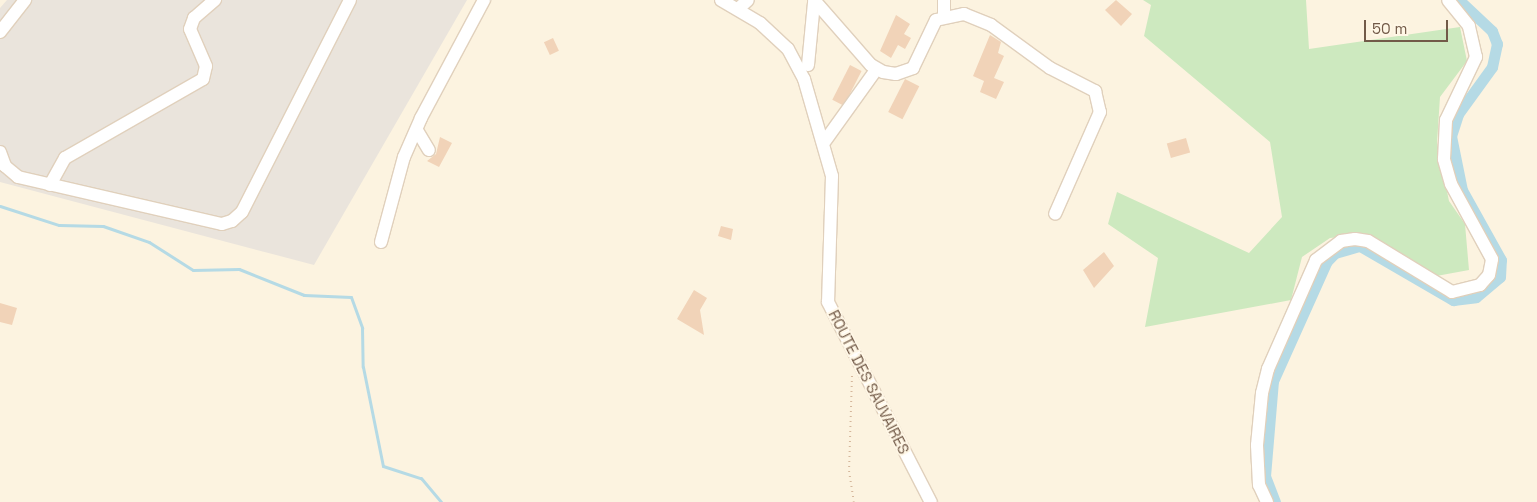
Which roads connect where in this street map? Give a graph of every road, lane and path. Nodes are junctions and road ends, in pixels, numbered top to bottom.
1 (26, 0) edge
2 (215, 0) edge
3 (350, 0) edge
4 (484, 0) edge
5 (721, 0) edge
6 (748, 0) edge
7 (944, 0) edge
8 (1448, 0) edge
9 (814, 2) edge
10 (738, 5) edge
11 (944, 16) junction
12 (0, 32) edge
13 (808, 65) dead end
14 (876, 70) junction
15 (418, 132) junction
16 (825, 141) junction
17 (429, 150) dead end
18 (0, 152) edge
19 (50, 185) junction
20 (1055, 214) dead end
21 (381, 242) dead end
22 (852, 371) dead end
23 (1260, 499) edge
24 (854, 502) edge
25 (931, 502) edge

1 - 12 street
2 - 19 street
3 - 19 street
4 - 15 street
5 - 10 street, ROUTE DES SAUVAIRES
6 - 10 street
7 - 11 street
8 - 23 street
9 - 13 street
9 - 14 street
10 - 16 street, ROUTE DES SAUVAIRES
11 - 14 street
11 - 20 street
14 - 16 street
15 - 17 street
15 - 21 street
16 - 25 street, ROUTE DES SAUVAIRES
18 - 19 street
22 - 24 path

